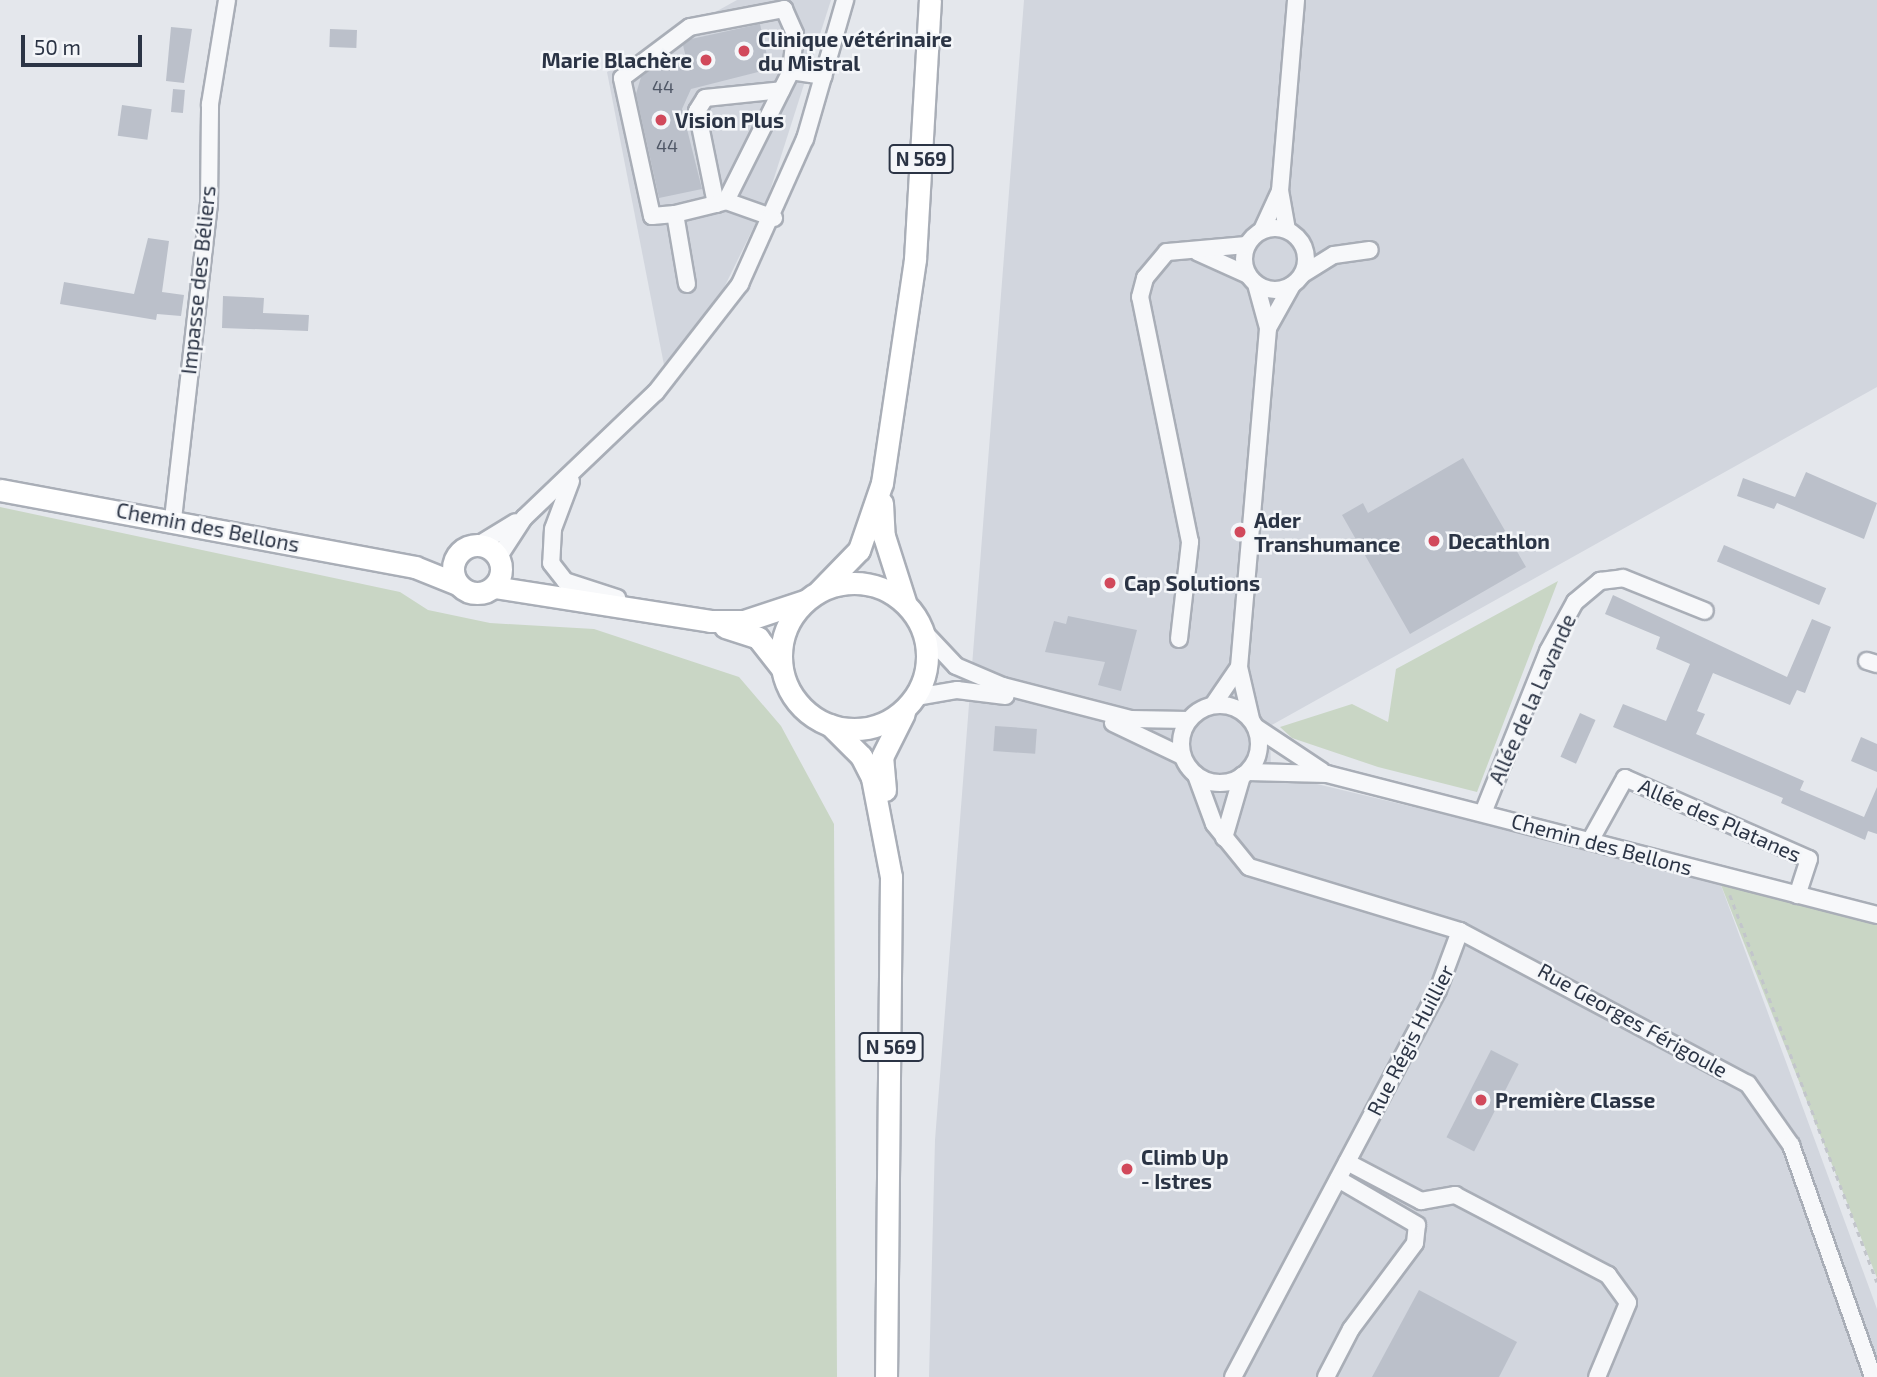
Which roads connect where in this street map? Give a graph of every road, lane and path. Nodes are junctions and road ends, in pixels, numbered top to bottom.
1 (227, 0) edge
2 (845, 0) edge
3 (930, 0) edge
4 (1296, 0) edge
5 (791, 71) junction
6 (824, 76) junction
7 (782, 90) junction
8 (1280, 191) junction
9 (721, 203) junction
10 (675, 214) junction
11 (774, 218) junction
12 (1262, 230) junction
13 (1287, 230) junction
14 (1247, 245) junction
15 (1303, 245) junction
16 (1370, 250) dead end
17 (1197, 252) junction
18 (1334, 255) junction
19 (1252, 279) junction
20 (1297, 279) junction
21 (687, 284) dead end
22 (1268, 328) junction
23 (573, 478) junction
24 (882, 483) junction
25 (0, 490) edge
26 (524, 517) junction
27 (173, 519) junction
28 (478, 545) junction
29 (455, 559) junction
30 (499, 562) junction
31 (415, 567) junction
32 (457, 584) junction
33 (494, 587) junction
34 (541, 591) junction
35 (813, 595) junction
36 (905, 602) junction
37 (635, 607) junction
38 (1705, 611) dead end
39 (710, 621) junction
40 (925, 632) junction
41 (1179, 639) dead end
42 (781, 667) junction
43 (1239, 667) junction
44 (911, 702) junction
45 (1213, 705) junction
46 (1188, 720) junction
47 (1253, 723) junction
48 (830, 725) junction
49 (1182, 756) junction
50 (1245, 774) junction
51 (1327, 774) junction
52 (1196, 775) junction
53 (1483, 813) junction
54 (886, 832) junction
55 (1224, 838) junction
56 (1590, 841) junction
57 (1723, 876) junction
58 (1797, 895) junction
59 (1877, 915) edge
60 (1460, 931) junction
61 (1347, 1162) junction
62 (1338, 1179) junction
63 (1877, 1282) edge
64 (1874, 1374) edge
65 (886, 1377) edge
66 (1233, 1377) edge
67 (1326, 1377) edge
68 (1597, 1377) edge

1 - 27 street, Impasse des Béliers
2 - 6 street
3 - 24 main road, N 569
4 - 8 street
5 - 6 street
5 - 7 street
5 - 10 street
6 - 11 street
7 - 9 street
7 - 9 street
8 - 12 street
8 - 13 street
9 - 10 street
9 - 11 street
10 - 21 street
11 - 23 street
12 - 13 street
12 - 14 street
13 - 15 street
14 - 17 street
14 - 19 street
15 - 18 street
15 - 20 street
16 - 18 street
17 - 19 street
17 - 41 street
18 - 20 street
19 - 20 street
19 - 22 street
20 - 22 street
22 - 43 street
23 - 26 street
23 - 37 street
24 - 35 main road, N 569
24 - 36 main road, N 569
25 - 27 main road, Chemin des Bellons
26 - 28 street
26 - 30 street
27 - 31 main road, Chemin des Bellons
28 - 29 main road
28 - 30 main road
29 - 31 main road, Chemin des Bellons
29 - 32 main road
30 - 33 main road
30 - 34 main road
31 - 32 main road, Chemin des Bellons
32 - 33 main road
33 - 34 main road
34 - 37 main road
35 - 36 main road
35 - 39 main road
35 - 42 main road
36 - 40 main road
37 - 39 main road
38 - 53 street, Allée de la Lavande
39 - 42 main road
40 - 44 main road
40 - 46 street
42 - 48 main road
43 - 45 street
43 - 47 street
44 - 48 main road
44 - 49 street
44 - 54 main road, N 569
45 - 46 street
45 - 47 street
46 - 49 street
47 - 50 street
47 - 51 street, Chemin des Bellons
48 - 54 main road, N 569
49 - 52 street
50 - 51 street, Chemin des Bellons
50 - 52 street
50 - 55 street
51 - 53 street, Chemin des Bellons
52 - 55 street
53 - 56 street, Chemin des Bellons
54 - 65 main road, N 569
55 - 60 street
56 - 57 street, Chemin des Bellons
56 - 58 street, Allée des Platanes
57 - 58 street, Chemin des Bellons
57 - 63 path
58 - 59 street, Chemin des Bellons
60 - 61 street, Rue Régis Huillier
60 - 64 street, Rue Georges Férigoule
61 - 62 street, Rue Régis Huillier
61 - 68 street
62 - 66 street, Rue Régis Huillier
62 - 67 street

